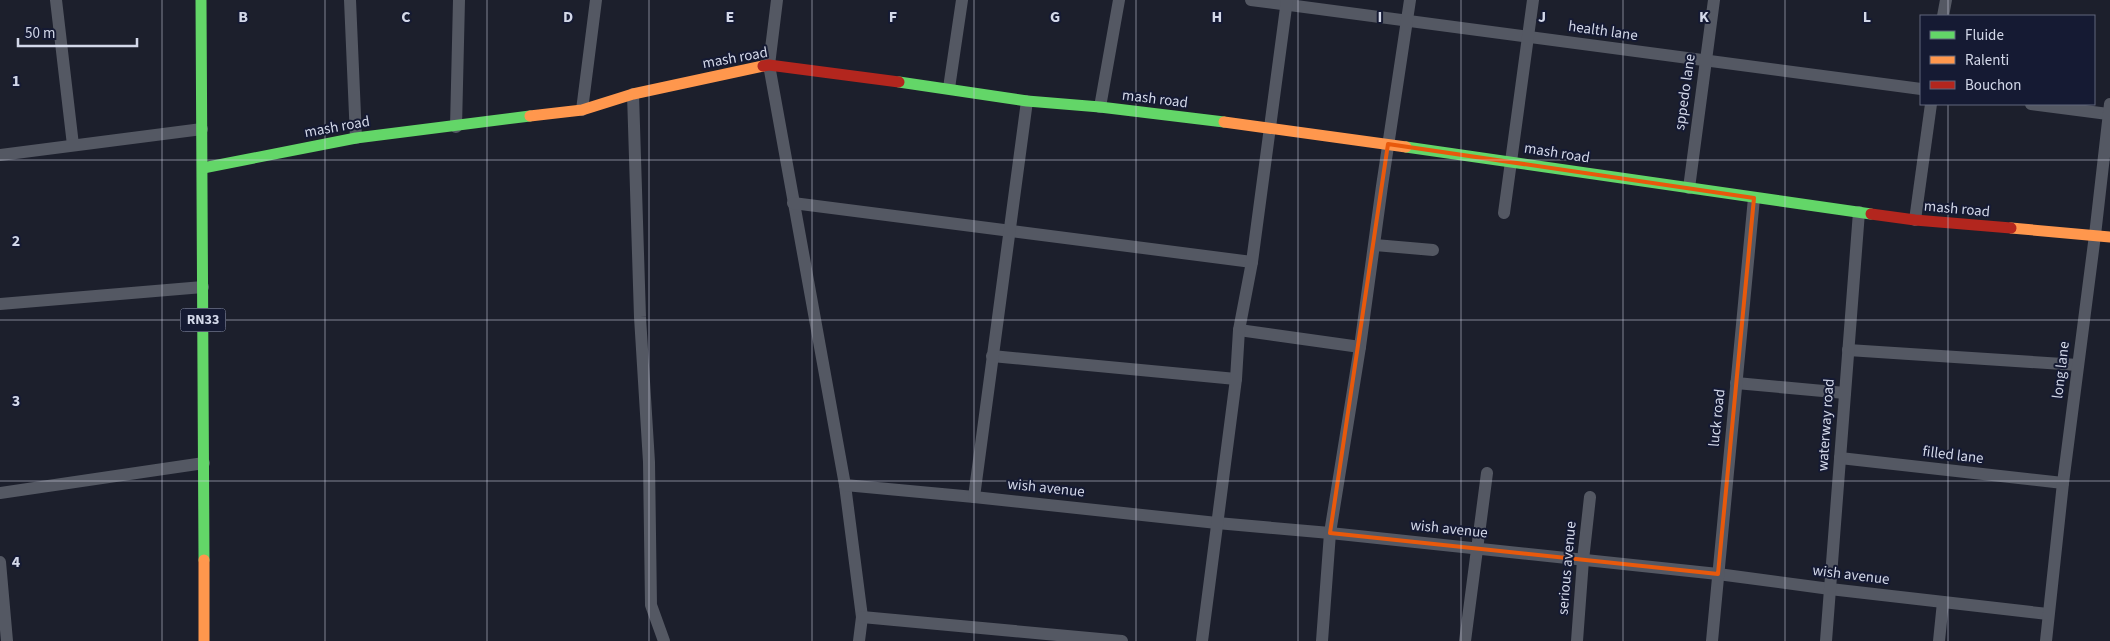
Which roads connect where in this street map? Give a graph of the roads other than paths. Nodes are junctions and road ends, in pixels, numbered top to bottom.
1 (56, 0) edge
2 (201, 0) edge
3 (350, 0) edge
4 (459, 0) edge
5 (596, 0) edge
6 (777, 0) edge
7 (962, 0) edge
8 (1119, 0) edge
9 (1251, 0) edge
10 (1410, 0) edge
11 (1533, 0) edge
12 (1714, 0) edge
13 (1946, 0) edge
14 (1287, 2) edge
15 (1943, 15) edge
16 (1407, 21) junction
17 (1528, 37) junction
18 (1706, 61) junction
19 (769, 65) junction
20 (949, 88) junction
21 (1920, 89) edge
22 (632, 94) junction
23 (1027, 101) junction
24 (1931, 105) edge
25 (2047, 105) edge
26 (1100, 107) junction
27 (2109, 109) edge
28 (582, 110) junction
29 (456, 127) junction
30 (1270, 127) junction
31 (202, 130) junction
32 (356, 138) junction
33 (1388, 144) junction
34 (73, 145) junction
35 (0, 154) edge
36 (1510, 161) junction
37 (202, 168) junction
38 (1689, 188) junction
39 (1754, 198) junction
40 (793, 203) junction
41 (1859, 212) junction
42 (1504, 213) dead end
43 (1914, 220) junction
44 (1009, 230) junction
45 (2095, 234) junction
46 (2110, 237) edge
47 (1375, 245) junction
48 (1433, 250) dead end
49 (1252, 262) junction
50 (203, 287) junction
51 (0, 304) edge
52 (1240, 330) junction
53 (1360, 347) junction
54 (1848, 350) junction
55 (992, 356) junction
56 (2078, 365) junction
57 (1236, 379) junction
58 (1736, 383) junction
59 (1845, 393) junction
60 (1840, 458) junction
61 (204, 463) junction
62 (1487, 473) dead end
63 (2063, 484) junction
64 (845, 485) junction
65 (0, 493) edge
66 (974, 496) junction
67 (1590, 497) dead end
68 (1217, 523) junction
69 (1330, 532) junction
70 (1476, 549) junction
71 (1583, 560) junction
72 (0, 562) edge
73 (1718, 574) junction
74 (1830, 589) junction
75 (1943, 602) junction
76 (2048, 614) junction
77 (862, 618) junction
78 (7, 641) edge
79 (204, 641) edge
80 (664, 641) edge
81 (860, 641) edge
82 (1122, 641) edge
83 (1202, 641) edge
84 (1322, 641) edge
85 (1465, 641) edge
86 (1577, 641) edge
87 (1712, 641) edge
88 (1826, 641) edge
89 (1939, 641) edge
90 (2046, 641) edge

1 - 34 street
2 - 31 street, RN33
3 - 32 street
4 - 29 street
5 - 28 street
6 - 19 street
7 - 20 street
8 - 26 street
9 - 14 street, health lane
10 - 16 street
11 - 17 street
12 - 18 street, sppedo lane
13 - 15 street
14 - 16 street, health lane
14 - 30 street
16 - 17 street, health lane
16 - 33 street
17 - 18 street, health lane
17 - 36 street
18 - 21 street, health lane
18 - 38 street, sppedo lane
19 - 20 street, mash road
19 - 22 street, mash road
19 - 40 street
20 - 23 street, mash road
22 - 28 street, mash road
22 - 80 street
23 - 26 street, mash road
23 - 44 street
24 - 43 street
25 - 27 street
26 - 30 street, mash road
27 - 45 street, long lane
28 - 29 street, mash road
29 - 32 street, mash road
30 - 33 street, mash road
30 - 49 street
31 - 34 street
31 - 37 street, RN33
32 - 37 street, mash road
33 - 36 street, mash road
33 - 47 street
34 - 35 street
36 - 38 street, mash road
36 - 42 street
37 - 50 street, RN33
38 - 39 street, mash road
39 - 41 street, mash road
39 - 58 street, luck road
40 - 44 street
40 - 64 street
41 - 43 street, mash road
41 - 54 street, waterway road
43 - 45 street, mash road
44 - 49 street
44 - 55 street
45 - 46 street, mash road
45 - 56 street, long lane
47 - 48 street
47 - 53 street
49 - 52 street
50 - 51 street
50 - 61 street, RN33
52 - 53 street
52 - 57 street
53 - 69 street
54 - 56 street
54 - 59 street, waterway road
55 - 57 street
55 - 66 street
56 - 63 street, long lane
57 - 68 street
58 - 59 street
58 - 73 street, luck road
59 - 60 street, waterway road
60 - 63 street, filled lane
60 - 74 street, waterway road
61 - 65 street
61 - 79 street, RN33
62 - 70 street
63 - 76 street, long lane
64 - 66 street, wish avenue
64 - 77 street
66 - 68 street, wish avenue
67 - 71 street, serious avenue
68 - 69 street, wish avenue
68 - 83 street
69 - 70 street, wish avenue
69 - 84 street
70 - 71 street, wish avenue
70 - 85 street
71 - 73 street, wish avenue
71 - 86 street, serious avenue
72 - 78 street
73 - 74 street, wish avenue
73 - 87 street, luck road
74 - 75 street, wish avenue
74 - 88 street, waterway road
75 - 76 street, wish avenue
75 - 89 street
76 - 90 street, long lane
77 - 81 street
77 - 82 street

